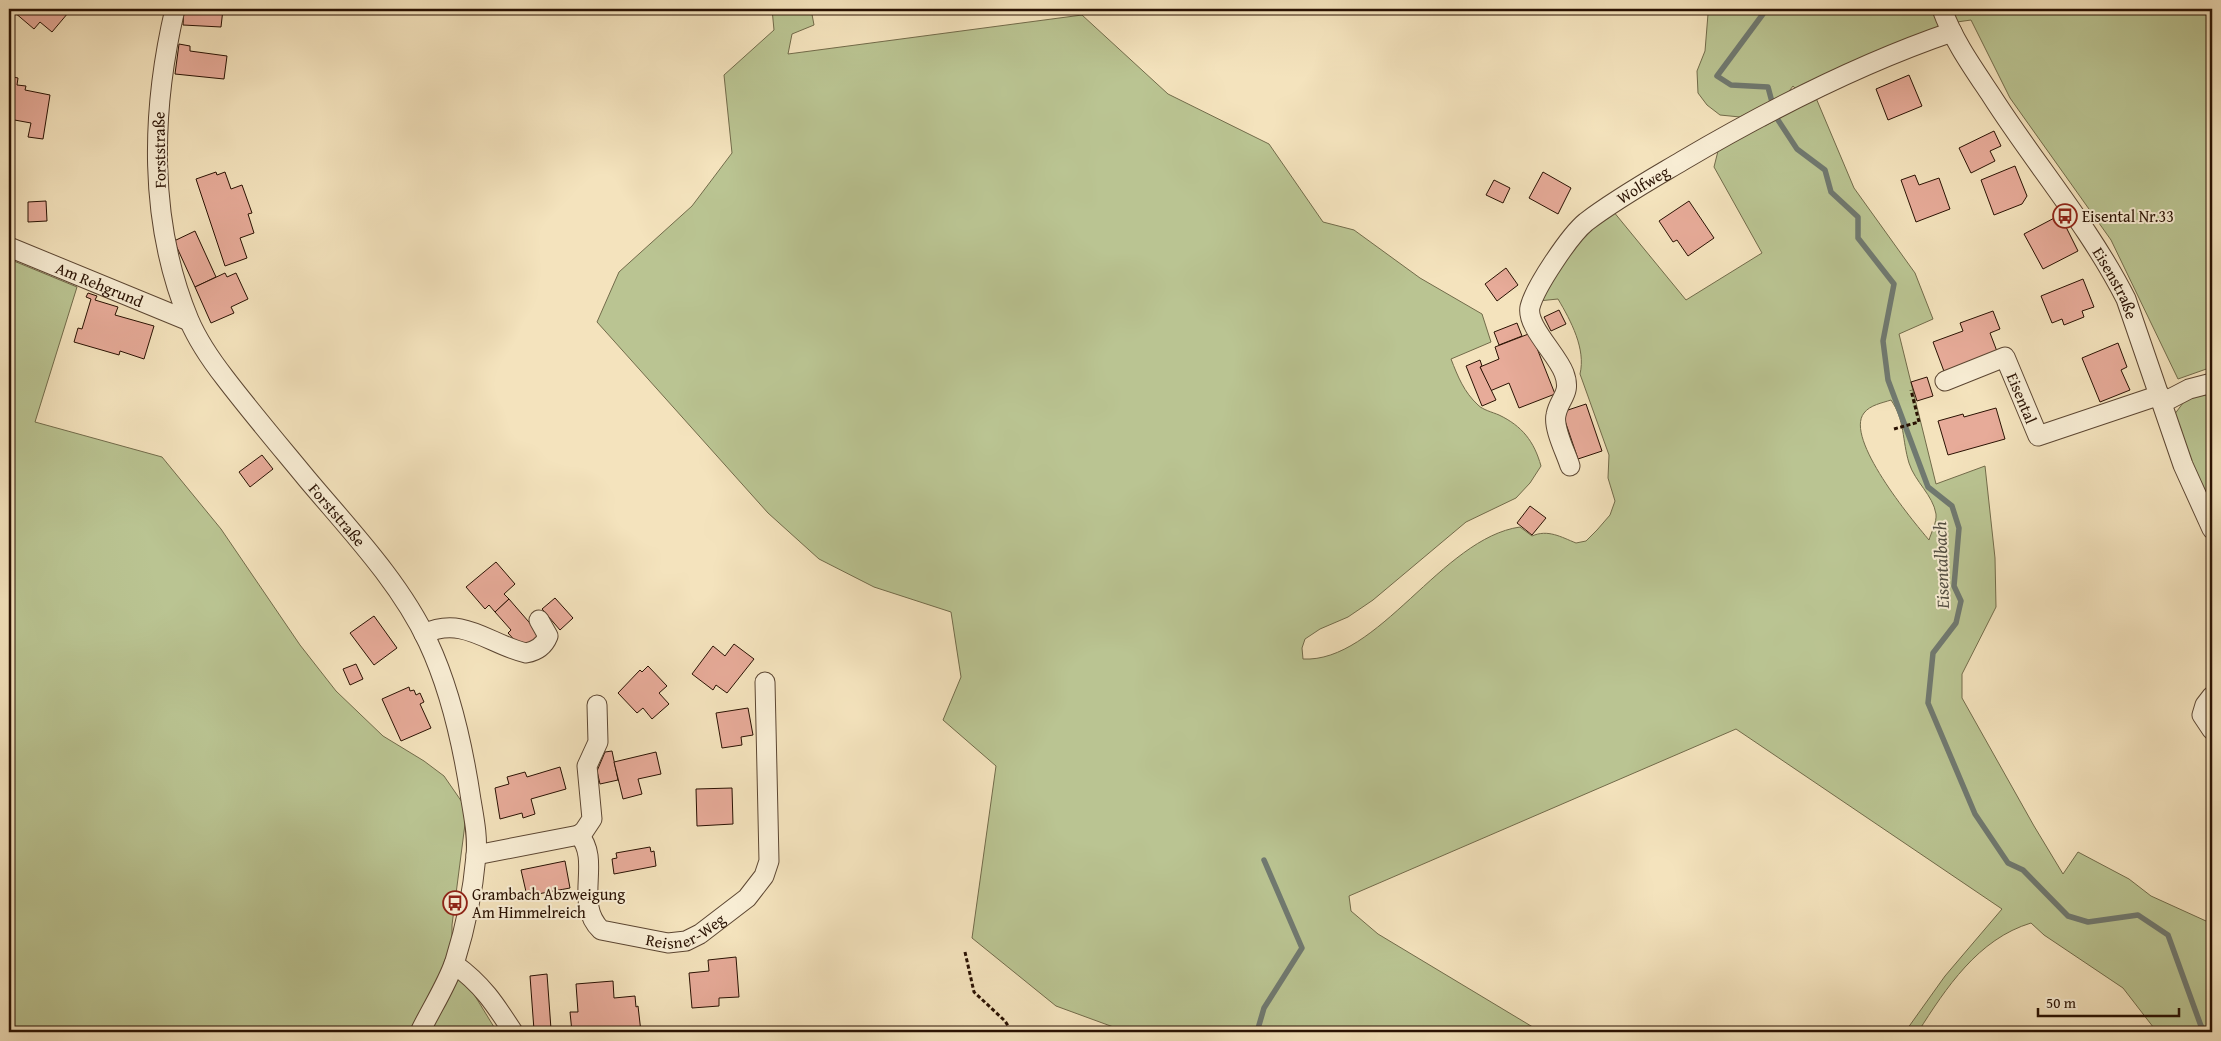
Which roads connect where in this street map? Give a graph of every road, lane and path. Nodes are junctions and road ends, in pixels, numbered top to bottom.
1 (175, 9) edge
2 (1942, 9) edge
3 (1952, 32) junction
4 (9, 247) edge
5 (189, 321) junction
6 (1945, 381) dead end
7 (2212, 383) edge
8 (1910, 390) dead end
9 (2161, 399) junction
10 (1894, 429) dead end
11 (1570, 466) dead end
12 (2212, 529) edge
13 (539, 620) dead end
14 (424, 634) junction
15 (765, 682) dead end
16 (2212, 696) edge
17 (597, 705) dead end
18 (2212, 730) edge
19 (579, 835) junction
20 (476, 855) junction
21 (965, 952) dead end
22 (454, 964) junction
23 (420, 1032) edge
24 (513, 1032) edge
25 (1012, 1032) edge

1 - 5 street, Forststraße
2 - 3 street, Eisenstraße
3 - 9 street, Eisenstraße
3 - 11 street, Wolfweg
4 - 5 street, Am Rehgrund
5 - 14 street, Forststraße
6 - 9 street, Eisental
7 - 9 street
8 - 10 path
9 - 12 street, Eisenstraße
13 - 14 street
14 - 20 street, Forststraße
15 - 19 street, Reisner-Weg
16 - 18 street
17 - 19 street
19 - 20 street
20 - 22 street, Forststraße
21 - 25 path
22 - 23 street, Forststraße
22 - 24 street

